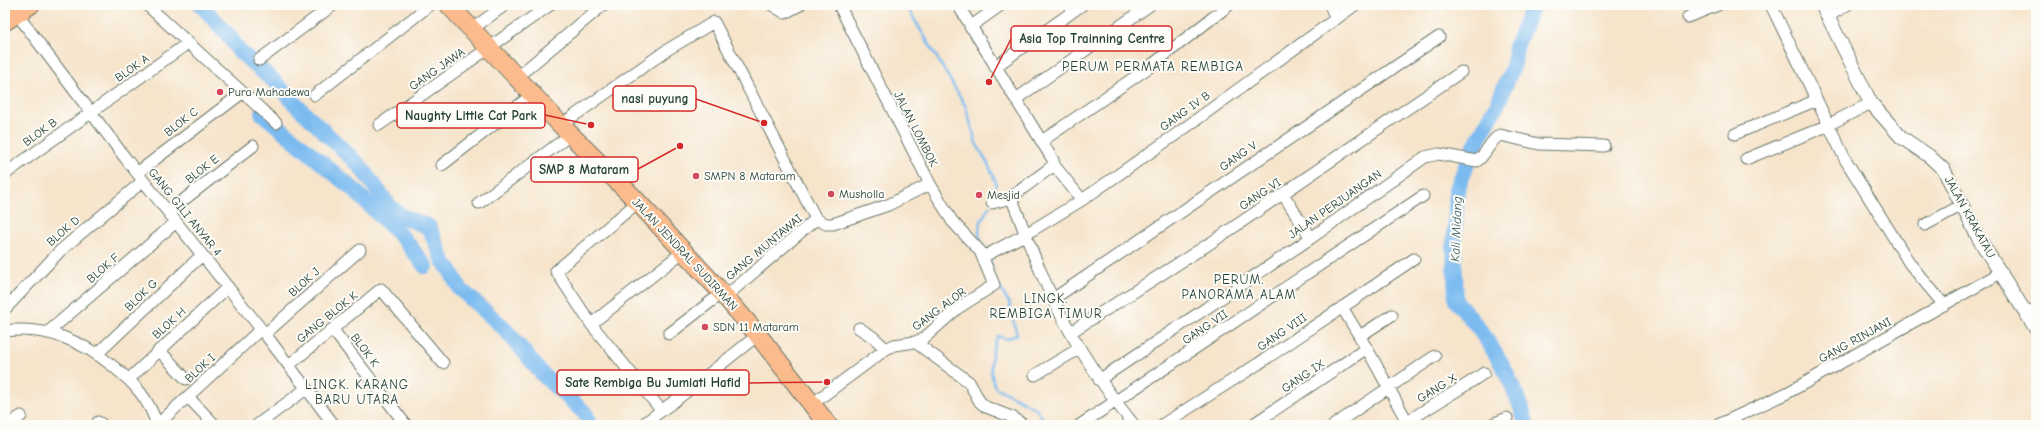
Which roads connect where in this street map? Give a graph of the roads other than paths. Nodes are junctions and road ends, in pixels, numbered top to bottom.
1 (147, 5) edge
2 (333, 5) edge
3 (430, 5) edge
4 (449, 5) edge
5 (505, 5) edge
6 (550, 5) edge
7 (602, 5) edge
8 (772, 5) edge
9 (800, 5) edge
10 (839, 5) edge
11 (958, 5) edge
12 (1001, 5) edge
13 (1082, 5) edge
14 (1150, 5) edge
15 (1229, 5) edge
16 (1330, 5) edge
17 (1355, 5) edge
18 (1718, 5) edge
19 (1771, 5) edge
20 (1847, 5) edge
21 (21, 11) edge
22 (1824, 11) edge
23 (1688, 17) dead end
24 (1336, 18) junction
25 (970, 27) junction
26 (472, 30) junction
27 (1439, 37) dead end
28 (185, 46) junction
29 (489, 49) junction
30 (259, 60) dead end
31 (995, 67) junction
32 (1461, 72) dead end
33 (516, 78) junction
34 (242, 93) junction
35 (315, 95) dead end
36 (532, 95) junction
37 (1016, 99) junction
38 (1817, 100) junction
39 (1871, 103) junction
40 (91, 111) junction
41 (276, 123) dead end
42 (380, 125) dead end
43 (1828, 125) junction
44 (565, 130) junction
45 (1735, 134) dead end
46 (1042, 141) junction
47 (253, 146) dead end
48 (1604, 146) dead end
49 (1746, 159) dead end
50 (442, 165) dead end
51 (1054, 165) junction
52 (5, 174) edge
53 (140, 177) junction
54 (930, 184) junction
55 (1283, 194) junction
56 (1423, 196) dead end
57 (1012, 198) junction
58 (1082, 200) junction
59 (638, 202) junction
60 (479, 203) dead end
61 (992, 204) dead end
62 (1962, 205) junction
63 (168, 212) junction
64 (816, 219) junction
65 (176, 222) junction
66 (1925, 225) dead end
67 (1026, 234) junction
68 (1311, 238) junction
69 (360, 250) dead end
70 (684, 251) junction
71 (202, 255) junction
72 (986, 255) junction
73 (1414, 259) dead end
74 (2002, 272) junction
75 (228, 287) junction
76 (723, 295) junction
77 (1053, 298) junction
78 (1944, 305) junction
79 (7, 307) dead end
80 (1342, 307) junction
81 (2032, 311) edge
82 (1392, 315) dead end
83 (591, 324) junction
84 (859, 328) dead end
85 (2036, 329) edge
86 (333, 330) junction
87 (5, 331) edge
88 (263, 331) junction
89 (1071, 332) junction
90 (47, 333) junction
91 (669, 334) dead end
92 (758, 335) junction
93 (1360, 336) junction
94 (915, 342) junction
95 (1080, 348) junction
96 (1367, 348) junction
97 (886, 349) junction
98 (158, 350) junction
99 (98, 353) junction
100 (1435, 356) dead end
101 (443, 363) dead end
102 (289, 365) junction
103 (1484, 373) dead end
104 (1035, 375) dead end
105 (186, 378) dead end
106 (129, 379) junction
107 (1099, 380) junction
108 (1390, 388) junction
109 (306, 389) junction
110 (188, 396) junction
111 (1116, 402) junction
112 (812, 404) junction
113 (661, 410) junction
114 (21, 416) dead end
115 (1507, 418) dead end
116 (213, 423) dead end
117 (1406, 424) edge
118 (8, 425) edge
119 (157, 425) edge
120 (257, 425) edge
121 (334, 425) edge
122 (406, 425) edge
123 (642, 425) edge
124 (828, 425) edge
125 (1023, 425) edge
126 (1080, 425) edge
127 (1134, 425) edge
128 (1162, 425) edge
129 (1252, 425) edge
130 (1334, 425) edge
131 (1490, 425) edge
132 (1718, 425) edge

1 - 28 street
2 - 30 street
3 - 35 street
4 - 26 highway, JALAN JENDRAL SUDIRMAN
5 - 26 street
6 - 29 street, GANG JAWA
7 - 33 street
8 - 9 street
10 - 54 street, JALAN LOMBOK
11 - 25 street
12 - 25 street
13 - 31 street
14 - 37 street
15 - 46 street
16 - 24 street
17 - 24 street, GANG IV B
18 - 23 street
19 - 38 street
20 - 22 street
21 - 40 street, GANG GILI ANYAR 4
22 - 39 street, JALAN KRAKATAU
24 - 58 street, GANG IV B
25 - 31 street
26 - 29 highway, JALAN JENDRAL SUDIRMAN
27 - 77 street, GANG V
28 - 34 street
28 - 40 street, BLOK A
29 - 33 highway, JALAN JENDRAL SUDIRMAN
29 - 42 street, GANG JAWA
31 - 37 street
32 - 55 street, GANG VI
33 - 36 highway, JALAN JENDRAL SUDIRMAN
34 - 41 street
34 - 53 street, BLOK C
36 - 44 highway, JALAN JENDRAL SUDIRMAN
36 - 50 street
37 - 46 street
38 - 43 street
38 - 45 street
39 - 43 street
39 - 62 street, JALAN KRAKATAU
40 - 52 street, BLOK B
40 - 53 street, GANG GILI ANYAR 4
43 - 49 street
43 - 78 street
44 - 59 highway, JALAN JENDRAL SUDIRMAN
44 - 60 street
44 - 64 street
46 - 51 street
47 - 63 street, BLOK E
48 - 68 street, JALAN PERJUANGAN
51 - 57 street
51 - 58 street
53 - 63 street, GANG GILI ANYAR 4
53 - 79 street, BLOK D
54 - 64 street, GANG MUNTAWAI
54 - 72 street, JALAN LOMBOK
55 - 68 street
55 - 89 street, GANG VI
56 - 111 street, GANG VII
57 - 61 street
57 - 67 street
58 - 67 street, GANG IV B
59 - 70 highway, JALAN JENDRAL SUDIRMAN
59 - 83 street
62 - 66 street
62 - 74 street, JALAN KRAKATAU
63 - 65 street, GANG GILI ANYAR 4
64 - 76 street, GANG MUNTAWAI
65 - 71 street, GANG GILI ANYAR 4
65 - 90 street, BLOK F
67 - 72 street
67 - 77 street
68 - 107 street, JALAN PERJUANGAN
69 - 88 street, BLOK J
70 - 76 highway, JALAN JENDRAL SUDIRMAN
70 - 83 street
71 - 75 street, GANG GILI ANYAR 4
71 - 99 street, BLOK G
72 - 94 street, GANG ALOR
73 - 80 street, GANG VIII
74 - 78 street, GANG RINJANI
74 - 81 street, JALAN KRAKATAU
75 - 88 street, GANG GILI ANYAR 4
75 - 98 street, BLOK H
76 - 91 street, GANG MUNTAWAI
76 - 92 highway, JALAN JENDRAL SUDIRMAN
77 - 89 street
78 - 132 street, GANG RINJANI
80 - 93 street
80 - 128 street, GANG VIII
81 - 85 street, JALAN KRAKATAU
82 - 93 street
83 - 113 street
84 - 97 street
86 - 101 street, GANG BLOK K
86 - 102 street, GANG BLOK K
86 - 122 street, BLOK K
87 - 90 street
88 - 102 street, GANG GILI ANYAR 4
88 - 110 street, BLOK I
89 - 95 street
90 - 99 street
92 - 112 highway, JALAN JENDRAL SUDIRMAN
92 - 113 street
93 - 96 street
94 - 97 street, GANG ALOR
94 - 125 street
95 - 104 street
95 - 107 street
96 - 108 street
96 - 129 street, GANG IX
97 - 112 street, GANG ALOR
98 - 105 street
98 - 106 street, BLOK H
99 - 106 street
100 - 108 street
102 - 109 street, GANG GILI ANYAR 4
103 - 117 street, GANG X
106 - 119 street
107 - 111 street
108 - 117 street
108 - 130 street
109 - 120 street
109 - 121 street, GANG GILI ANYAR 4
110 - 116 street
110 - 119 street, BLOK I
111 - 126 street, GANG VII
111 - 127 street
112 - 124 highway, JALAN JENDRAL SUDIRMAN
113 - 123 street
114 - 118 street
115 - 131 street

